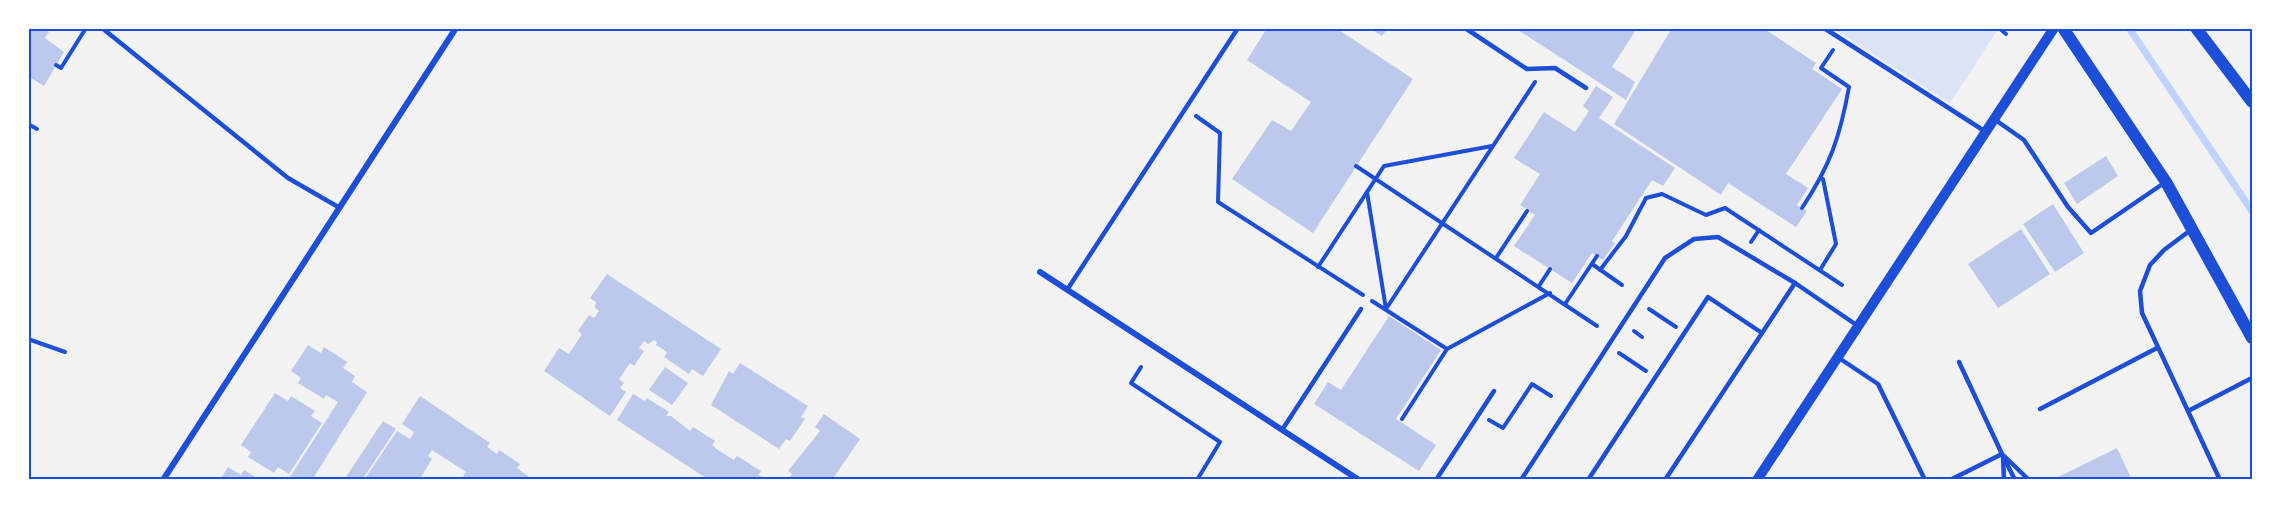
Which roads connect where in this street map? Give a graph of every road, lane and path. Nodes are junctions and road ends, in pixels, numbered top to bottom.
1 (86, 28) edge
2 (102, 28) edge
3 (456, 28) edge
4 (1238, 28) edge
5 (1465, 28) edge
6 (1824, 28) edge
7 (1999, 28) edge
8 (2054, 28) edge
9 (2063, 28) edge
10 (2196, 28) edge
11 (2006, 34) dead end
12 (1840, 39) junction
13 (56, 65) dead end
14 (1545, 68) junction
15 (2248, 86) edge
16 (1586, 88) dead end
17 (2253, 102) edge
18 (1185, 110) junction
19 (1994, 119) junction
20 (28, 124) edge
21 (37, 129) dead end
22 (1986, 132) junction
23 (1493, 146) junction
24 (1356, 166) dead end
25 (1822, 178) junction
26 (1376, 179) junction
27 (2166, 182) junction
28 (1367, 192) junction
29 (340, 208) junction
30 (1802, 208) dead end
31 (1527, 211) dead end
32 (1442, 222) junction
33 (2192, 229) junction
34 (1597, 256) dead end
35 (1496, 258) junction
36 (1592, 264) junction
37 (1318, 267) junction
38 (1550, 269) dead end
39 (1820, 270) dead end
40 (1040, 273) dead end
41 (1795, 283) junction
42 (1622, 285) dead end
43 (1539, 286) junction
44 (1067, 290) junction
45 (1550, 293) junction
46 (1565, 304) junction
47 (1361, 309) dead end
48 (1386, 309) junction
49 (1649, 309) dead end
50 (1597, 326) dead end
51 (1674, 326) dead end
52 (1858, 326) junction
53 (1634, 331) dead end
54 (1761, 333) junction
55 (1642, 337) dead end
56 (2253, 338) edge
57 (28, 339) edge
58 (2157, 348) junction
59 (1447, 349) junction
60 (65, 352) dead end
61 (1619, 353) dead end
62 (1837, 357) junction
63 (1959, 362) dead end
64 (1141, 367) dead end
65 (1645, 370) dead end
66 (2253, 378) edge
67 (1494, 391) dead end
68 (1551, 396) dead end
69 (2040, 409) dead end
70 (2188, 411) junction
71 (1479, 414) junction
72 (1402, 419) dead end
73 (1282, 430) junction
74 (2002, 454) junction
75 (163, 480) edge
76 (1197, 480) edge
77 (1359, 480) edge
78 (1436, 480) edge
79 (1521, 480) edge
80 (1588, 480) edge
81 (1665, 480) edge
82 (1757, 480) edge
83 (1925, 480) edge
84 (1950, 480) edge
85 (2004, 480) edge
86 (2015, 480) edge
87 (2029, 480) edge
88 (2220, 480) edge

1 - 13 path
2 - 29 lane
3 - 29 street
4 - 18 lane
5 - 14 lane
6 - 12 lane
7 - 11 path
8 - 19 street
9 - 27 main road
10 - 15 main road
12 - 22 lane
12 - 25 path
14 - 16 lane
14 - 23 path
15 - 17 main road
18 - 37 path
18 - 44 lane
19 - 22 street
19 - 27 lane
20 - 21 path
22 - 52 street
23 - 26 path
23 - 32 path
24 - 26 path
25 - 30 path
25 - 39 path
26 - 28 path
26 - 32 path
27 - 33 main road
28 - 37 path
28 - 48 path
29 - 75 street
31 - 35 path
32 - 35 path
32 - 48 path
33 - 56 main road
33 - 58 lane
34 - 36 path
35 - 43 path
36 - 42 path
36 - 46 path
37 - 48 path
38 - 43 path
40 - 44 street
41 - 52 lane
41 - 54 lane
41 - 79 lane
43 - 45 path
44 - 73 street
45 - 46 path
45 - 59 path
46 - 50 path
47 - 73 lane
48 - 59 path
49 - 51 path
52 - 62 street
53 - 55 path
54 - 80 lane
54 - 81 lane
57 - 60 path
58 - 69 lane
58 - 70 lane
59 - 72 path
61 - 65 path
62 - 82 street
62 - 83 lane
63 - 74 lane
64 - 76 path
66 - 70 lane
67 - 71 lane
68 - 71 path
70 - 88 lane
71 - 78 lane
73 - 77 street
74 - 84 lane
74 - 85 lane
74 - 86 lane
74 - 87 lane

